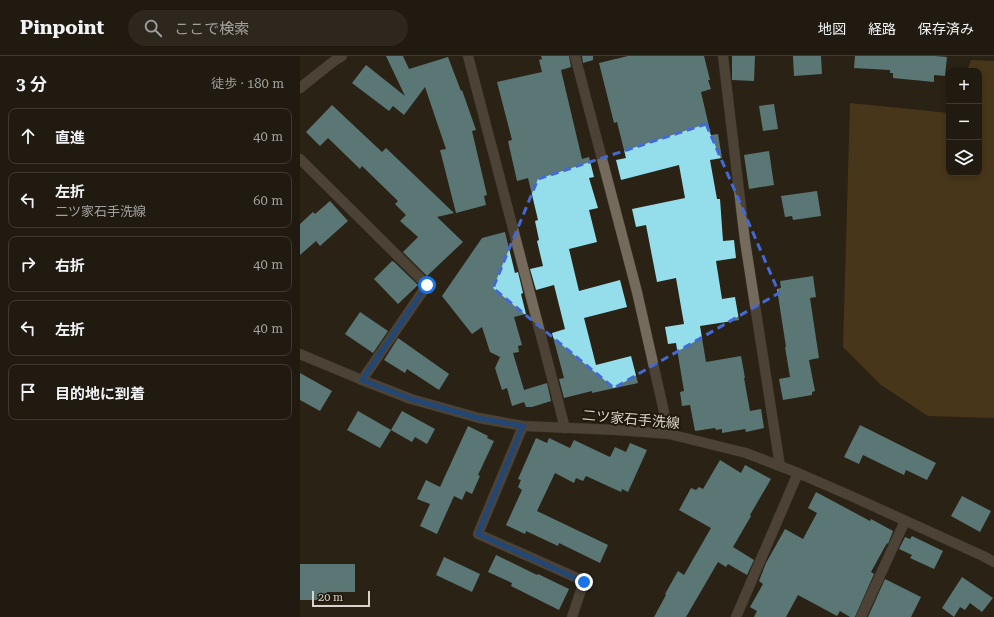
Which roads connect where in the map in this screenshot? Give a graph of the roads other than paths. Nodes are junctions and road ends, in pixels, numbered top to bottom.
1 (342, 56) edge
2 (468, 56) edge
3 (575, 56) edge
4 (722, 56) edge
5 (300, 88) edge
6 (300, 159) edge
7 (300, 354) edge
8 (362, 380) junction
9 (523, 426) junction
10 (565, 428) junction
11 (668, 434) junction
12 (780, 466) junction
13 (798, 474) junction
14 (905, 521) junction
15 (994, 562) edge
16 (572, 617) edge
17 (736, 617) edge
18 (861, 617) edge

1 - 5 street
2 - 10 street
3 - 11 street
4 - 12 street
6 - 8 street
7 - 8 street, 二ツ家石手洗線
8 - 9 street, 二ツ家石手洗線
9 - 10 street, 二ツ家石手洗線
9 - 16 street
10 - 11 street, 二ツ家石手洗線
11 - 12 street, 二ツ家石手洗線
12 - 13 street, 二ツ家石手洗線
13 - 14 street, 二ツ家石手洗線
13 - 17 street
14 - 15 street, 二ツ家石手洗線
14 - 18 street

